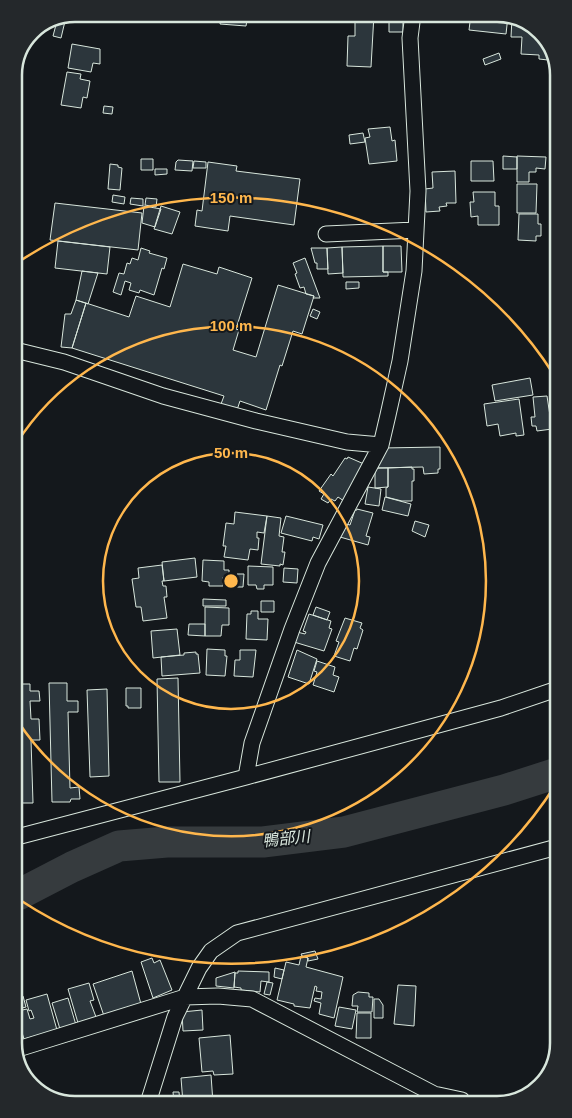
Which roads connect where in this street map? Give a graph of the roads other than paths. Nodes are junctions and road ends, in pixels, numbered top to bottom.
1 (412, 23) edge
2 (415, 230) junction
3 (326, 234) dead end
4 (23, 352) edge
5 (381, 445) junction
6 (550, 691) edge
7 (246, 777) junction
8 (22, 836) edge
9 (550, 849) edge
10 (185, 997) junction
11 (23, 1047) edge
12 (150, 1095) edge
13 (443, 1096) edge

1 - 2 street
2 - 3 street
2 - 5 street
4 - 5 street
5 - 7 street
6 - 7 street
7 - 8 street
9 - 10 street
10 - 11 street
10 - 12 street
10 - 13 street

